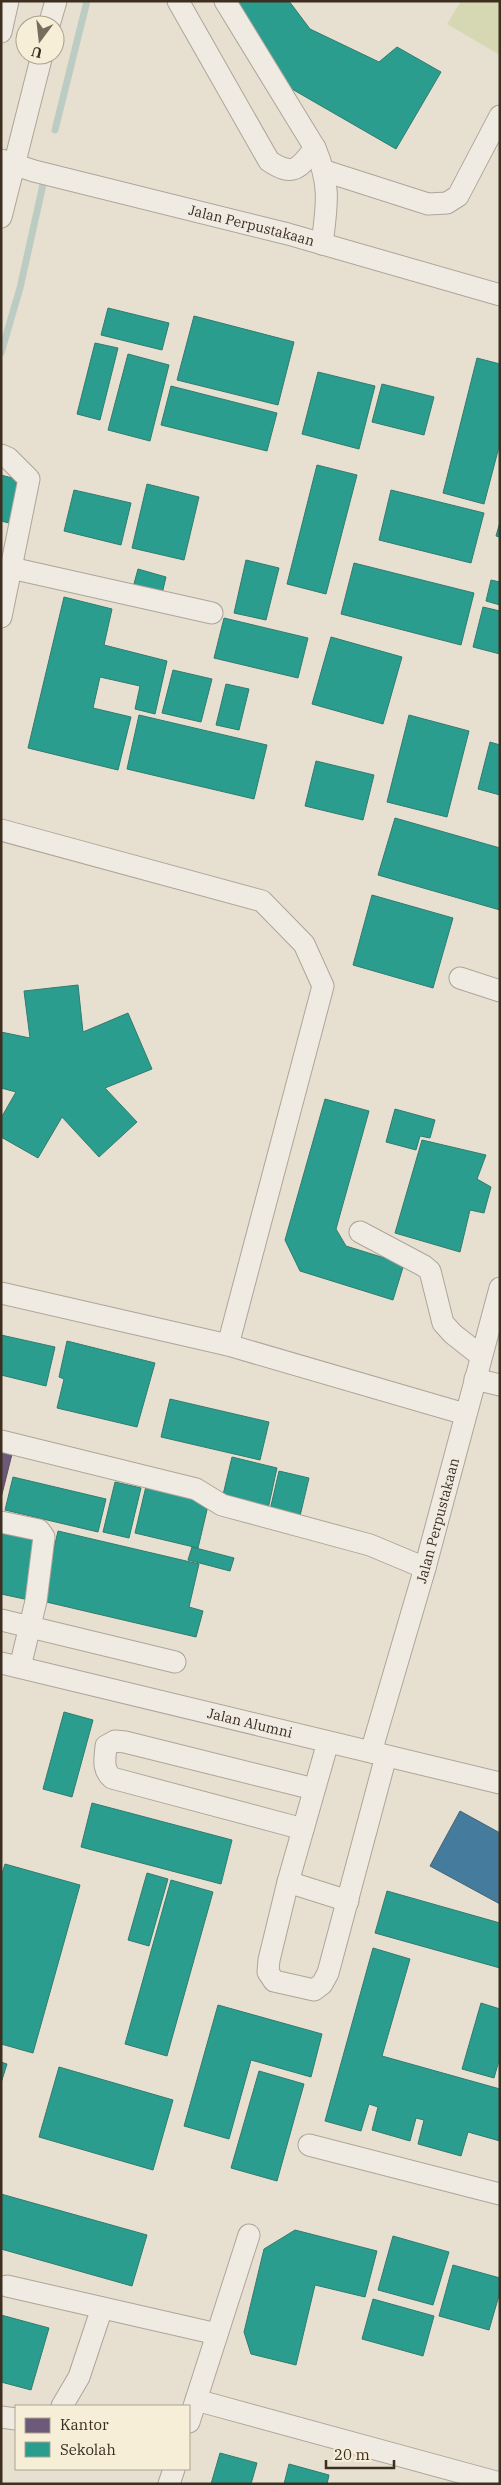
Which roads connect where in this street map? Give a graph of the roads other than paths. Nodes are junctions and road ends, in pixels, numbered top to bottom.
1 (8, 1) edge
2 (56, 1) edge
3 (178, 1) edge
4 (225, 1) edge
5 (52, 15) edge
6 (1, 32) edge
7 (39, 65) edge
8 (500, 116) edge
9 (315, 148) junction
10 (7, 162) edge
11 (325, 171) junction
12 (1, 217) edge
13 (322, 244) junction
14 (500, 295) edge
15 (1, 455) edge
16 (11, 568) junction
17 (212, 613) dead end
18 (1, 617) edge
19 (1, 830) edge
20 (460, 978) dead end
21 (500, 991) edge
22 (360, 1232) dead end
23 (500, 1288) edge
24 (1, 1293) edge
25 (228, 1345) junction
26 (481, 1356) junction
27 (475, 1379) junction
28 (500, 1384) edge
29 (465, 1414) junction
30 (1, 1441) edge
31 (1, 1522) edge
32 (425, 1568) junction
33 (1, 1620) edge
34 (30, 1625) junction
35 (175, 1662) dead end
36 (11, 1665) edge
37 (328, 1742) junction
38 (378, 1748) junction
39 (500, 1783) edge
40 (314, 1789) junction
41 (303, 1829) junction
42 (288, 1882) junction
43 (348, 1901) junction
44 (309, 2145) dead end
45 (500, 2194) edge
46 (249, 2235) dead end
47 (6, 2286) dead end
48 (102, 2308) junction
49 (217, 2334) junction
50 (196, 2400) junction
51 (63, 2405) edge
52 (1, 2417) edge
53 (15, 2419) edge
54 (190, 2419) edge
55 (174, 2470) edge
56 (497, 2479) edge
57 (169, 2484) edge

1 - 6 street
2 - 5 street
3 - 9 street
4 - 9 street
7 - 10 street
8 - 11 street
9 - 11 street
10 - 12 street
10 - 13 street, Jalan Perpustakaan
11 - 13 street
13 - 14 street, Jalan Perpustakaan
15 - 16 street
16 - 17 street
16 - 18 street
19 - 25 street
20 - 21 street
22 - 26 street
23 - 26 street, Jalan Perpustakaan
24 - 25 street
25 - 29 street
26 - 27 street, Jalan Perpustakaan
27 - 28 street
27 - 29 street, Jalan Perpustakaan
29 - 32 street, Jalan Perpustakaan
30 - 32 street
31 - 34 street
32 - 38 street, Jalan Perpustakaan
33 - 34 street
34 - 35 street
34 - 36 street
36 - 37 street, Jalan Alumni
37 - 38 street, Jalan Alumni
37 - 40 street, Jalan Perpustakaan
38 - 39 street, Jalan Alumni
38 - 43 street, Jalan Perpustakaan
40 - 41 street, Jalan Perpustakaan
40 - 41 street
41 - 42 street, Jalan Perpustakaan
42 - 43 street
42 - 43 street, Jalan Perpustakaan
44 - 45 street
46 - 49 street
47 - 48 street
48 - 49 street
48 - 51 street
49 - 50 street
50 - 54 street
50 - 56 street
52 - 53 street
55 - 57 street

